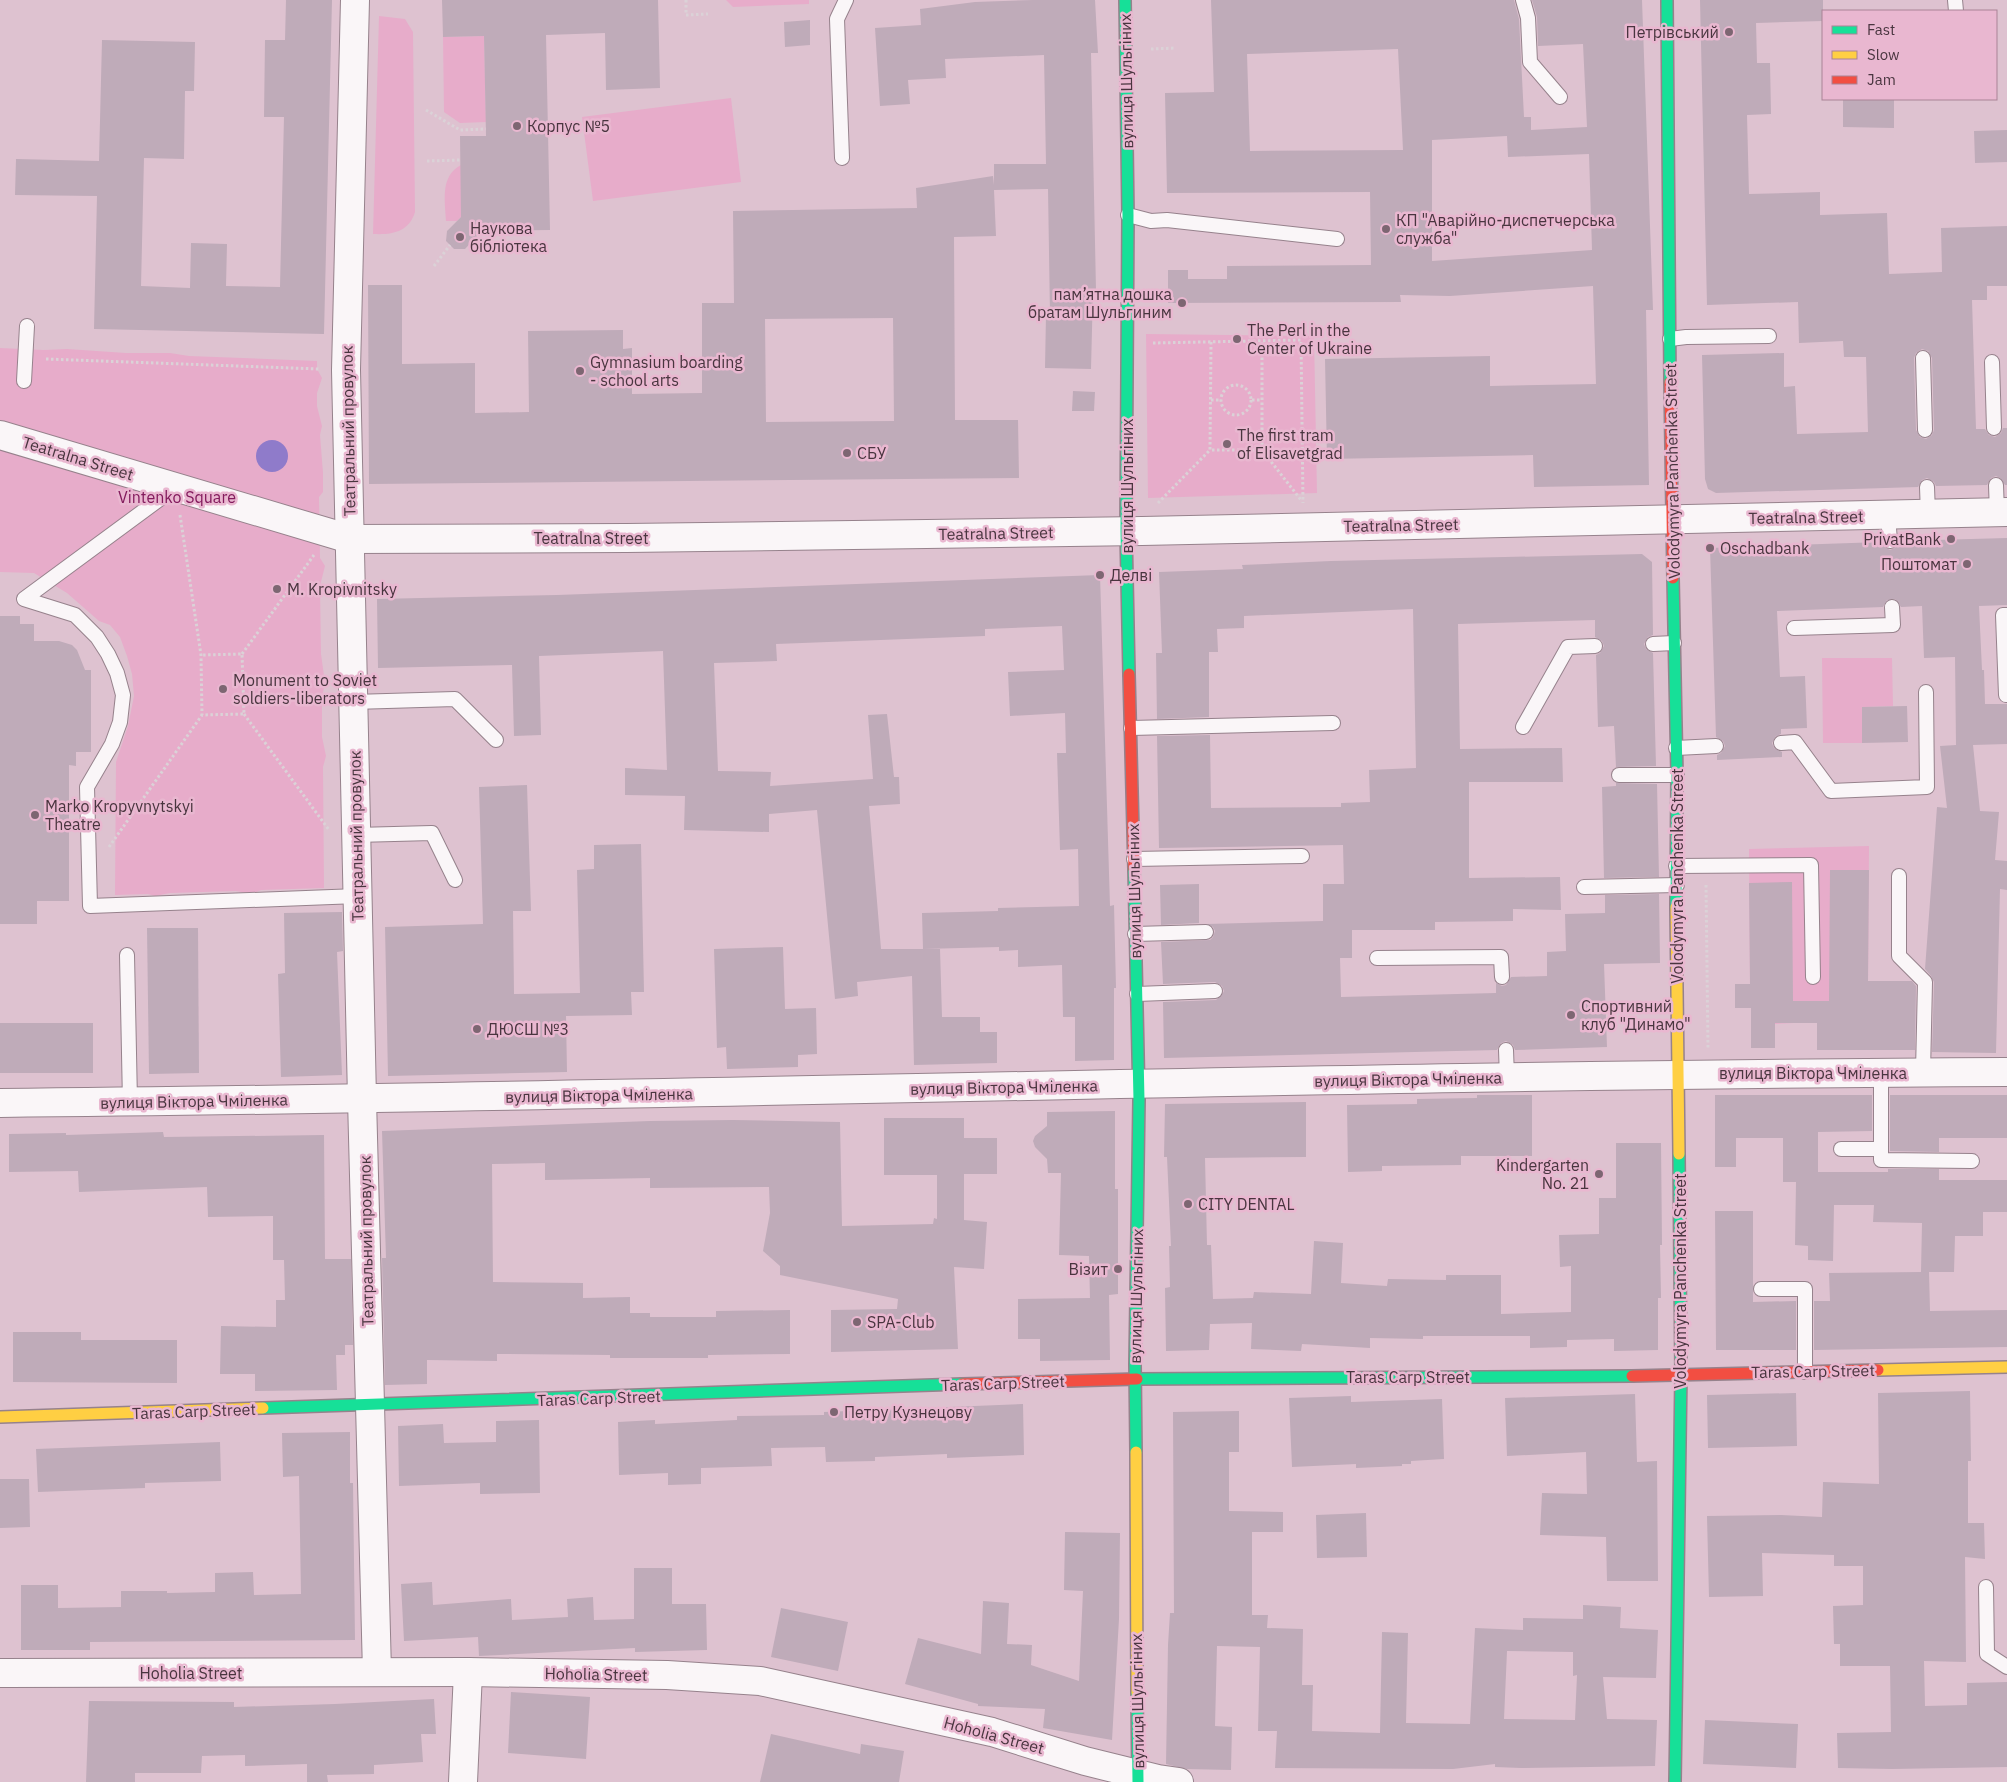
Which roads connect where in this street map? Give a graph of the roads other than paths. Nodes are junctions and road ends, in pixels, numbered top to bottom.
1 (354, 0) edge
2 (846, 0) edge
3 (1124, 0) edge
4 (1523, 0) edge
5 (1666, 0) edge
6 (1560, 97) dead end
7 (842, 158) dead end
8 (1128, 215) junction
9 (1337, 239) dead end
10 (27, 326) dead end
11 (1769, 336) dead end
12 (1670, 339) junction
13 (1923, 358) dead end
14 (1992, 362) dead end
15 (24, 381) dead end
16 (1994, 428) dead end
17 (1925, 430) dead end
18 (0, 435) edge
19 (1996, 485) dead end
20 (176, 487) junction
21 (1927, 487) dead end
22 (2002, 513) edge
23 (1928, 514) junction
24 (1672, 521) junction
25 (1126, 531) junction
26 (340, 536) junction
27 (1892, 607) dead end
28 (2007, 615) edge
29 (1794, 628) dead end
30 (1653, 644) dead end
31 (1674, 644) junction
32 (1595, 646) dead end
33 (1926, 692) dead end
34 (2006, 695) dead end
35 (353, 702) junction
36 (1333, 723) dead end
37 (1523, 726) dead end
38 (1131, 728) junction
39 (496, 740) dead end
40 (1781, 743) dead end
41 (1716, 746) dead end
42 (1676, 748) junction
43 (1619, 775) dead end
44 (1677, 775) junction
45 (343, 833) junction
46 (1302, 856) dead end
47 (1134, 859) junction
48 (1676, 866) junction
49 (1899, 876) dead end
50 (455, 880) dead end
51 (1676, 884) junction
52 (1584, 887) dead end
53 (358, 896) junction
54 (1206, 932) dead end
55 (1135, 934) junction
56 (127, 955) dead end
57 (1377, 958) dead end
58 (1502, 977) dead end
59 (1813, 977) dead end
60 (1215, 992) dead end
61 (1136, 994) junction
62 (1506, 1050) dead end
63 (1881, 1072) junction
64 (1923, 1072) junction
65 (2007, 1072) edge
66 (1678, 1074) junction
67 (1507, 1077) junction
68 (1138, 1084) junction
69 (362, 1099) junction
70 (130, 1102) junction
71 (0, 1103) edge
72 (1841, 1149) dead end
73 (1881, 1149) junction
74 (1972, 1161) dead end
75 (1762, 1289) dead end
76 (2007, 1367) edge
77 (1805, 1372) junction
78 (1681, 1374) junction
79 (1135, 1378) junction
80 (370, 1406) junction
81 (0, 1417) edge
82 (1986, 1587) dead end
83 (2007, 1667) edge
84 (377, 1672) junction
85 (468, 1672) junction
86 (0, 1673) edge
87 (1138, 1778) edge
88 (463, 1782) edge
89 (1179, 1782) edge
90 (1675, 1782) edge

1 - 26 street, Театральний провулок
2 - 7 lane
3 - 8 street, вулиця Шульгіних
4 - 6 lane
5 - 12 street, Volodymyra Panchenka Street
8 - 9 lane
8 - 25 street, вулиця Шульгіних
10 - 15 lane
11 - 12 lane
12 - 24 street, Volodymyra Panchenka Street
13 - 17 lane
14 - 16 lane
18 - 20 street, Teatralna Street
19 - 22 lane
20 - 26 street, Teatralna Street
20 - 53 lane
21 - 23 lane
22 - 23 street, Teatralna Street
23 - 24 street, Teatralna Street
24 - 25 street, Teatralna Street
24 - 31 street, Volodymyra Panchenka Street
25 - 26 street, Teatralna Street
25 - 38 street, вулиця Шульгіних
26 - 35 street, Театральний провулок
27 - 29 lane
28 - 34 lane
30 - 31 lane
31 - 42 street, Volodymyra Panchenka Street
32 - 37 lane
33 - 40 lane
35 - 39 lane
35 - 45 street, Театральний провулок
36 - 38 lane
38 - 47 street, вулиця Шульгіних
41 - 42 lane
42 - 44 street, Volodymyra Panchenka Street
43 - 44 lane
44 - 48 street, Volodymyra Panchenka Street
45 - 50 lane
45 - 53 street, Театральний провулок
46 - 47 lane
47 - 55 street, вулиця Шульгіних
48 - 51 street, Volodymyra Panchenka Street
48 - 59 lane
49 - 64 lane
51 - 52 lane
51 - 66 street, Volodymyra Panchenka Street
53 - 69 street, Театральний провулок
54 - 55 lane
55 - 61 street, вулиця Шульгіних
56 - 70 lane
57 - 58 lane
60 - 61 lane
61 - 68 street, вулиця Шульгіних
62 - 67 lane
63 - 64 street, вулиця Віктора Чміленка
63 - 66 street, вулиця Віктора Чміленка
63 - 73 lane
64 - 65 street, вулиця Віктора Чміленка
66 - 67 street, вулиця Віктора Чміленка
66 - 78 street, Volodymyra Panchenka Street
67 - 68 street, вулиця Віктора Чміленка
68 - 69 street, вулиця Віктора Чміленка
68 - 79 street, вулиця Шульгіних
69 - 70 street, вулиця Віктора Чміленка
69 - 80 street, Театральний провулок
70 - 71 street, вулиця Віктора Чміленка
72 - 73 lane
73 - 74 lane
75 - 77 lane
76 - 77 street, Taras Carp Street
77 - 78 street, Taras Carp Street
78 - 79 street, Taras Carp Street
78 - 90 street, Volodymyra Panchenka Street
79 - 80 street, Taras Carp Street
79 - 87 street, вулиця Шульгіних
80 - 81 street, Taras Carp Street
80 - 84 street, Театральний провулок
82 - 83 lane
84 - 85 street, Hoholia Street
84 - 86 street, Hoholia Street
85 - 87 street, Hoholia Street
85 - 88 street
87 - 89 street, Hoholia Street

